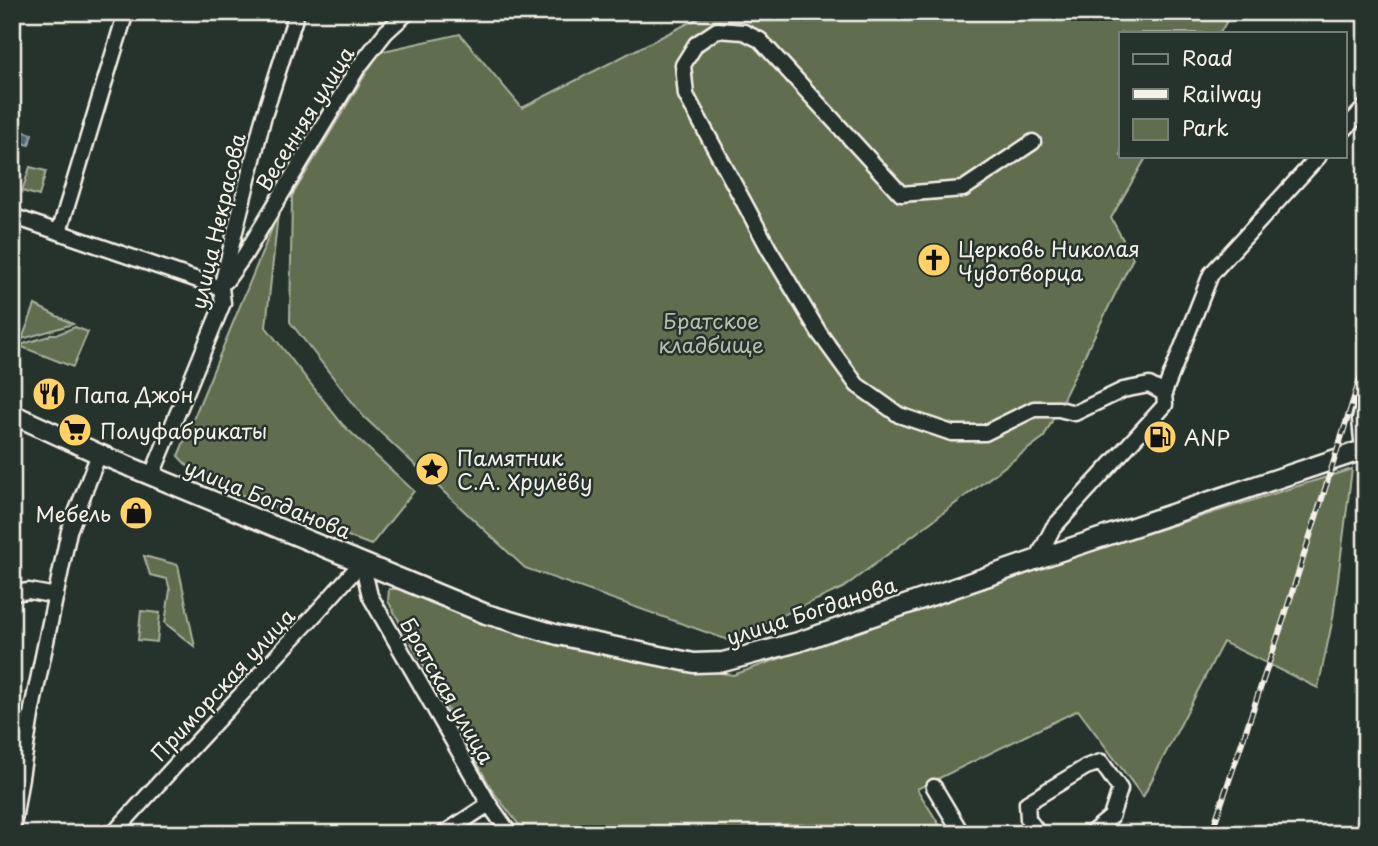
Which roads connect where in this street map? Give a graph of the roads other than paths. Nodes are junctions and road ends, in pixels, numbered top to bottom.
1 (126, 12) edge
2 (297, 12) edge
3 (408, 12) edge
4 (1366, 106) edge
5 (1346, 128) edge
6 (1033, 142) dead end
7 (1317, 158) edge
8 (12, 216) edge
9 (59, 232) junction
10 (221, 288) junction
11 (1164, 393) junction
12 (1366, 394) edge
13 (12, 414) edge
14 (1364, 450) edge
15 (99, 454) junction
16 (152, 475) junction
17 (1037, 559) junction
18 (362, 562) junction
19 (12, 593) edge
20 (56, 596) junction
21 (934, 788) dead end
22 (489, 804) junction
23 (12, 833) edge
24 (113, 834) edge
25 (443, 834) edge
26 (510, 834) edge
27 (962, 834) edge
28 (1039, 834) edge
29 (1090, 834) edge

1 - 9 street
2 - 10 street, улица Некрасова
3 - 10 street, Весенняя улица
4 - 5 street
6 - 11 street
7 - 11 street
8 - 9 street
9 - 10 street
10 - 16 street, улица Некрасова
11 - 17 street
12 - 14 street
13 - 15 main road, улица Богданова
14 - 17 main road, улица Богданова
15 - 16 main road, улица Богданова
15 - 20 street
16 - 18 main road, улица Богданова
17 - 18 main road, улица Богданова
18 - 22 street, Братская улица
18 - 24 street, Приморская улица
19 - 20 street
20 - 23 street
21 - 27 street
22 - 25 street
22 - 26 street, Братская улица
28 - 29 street

